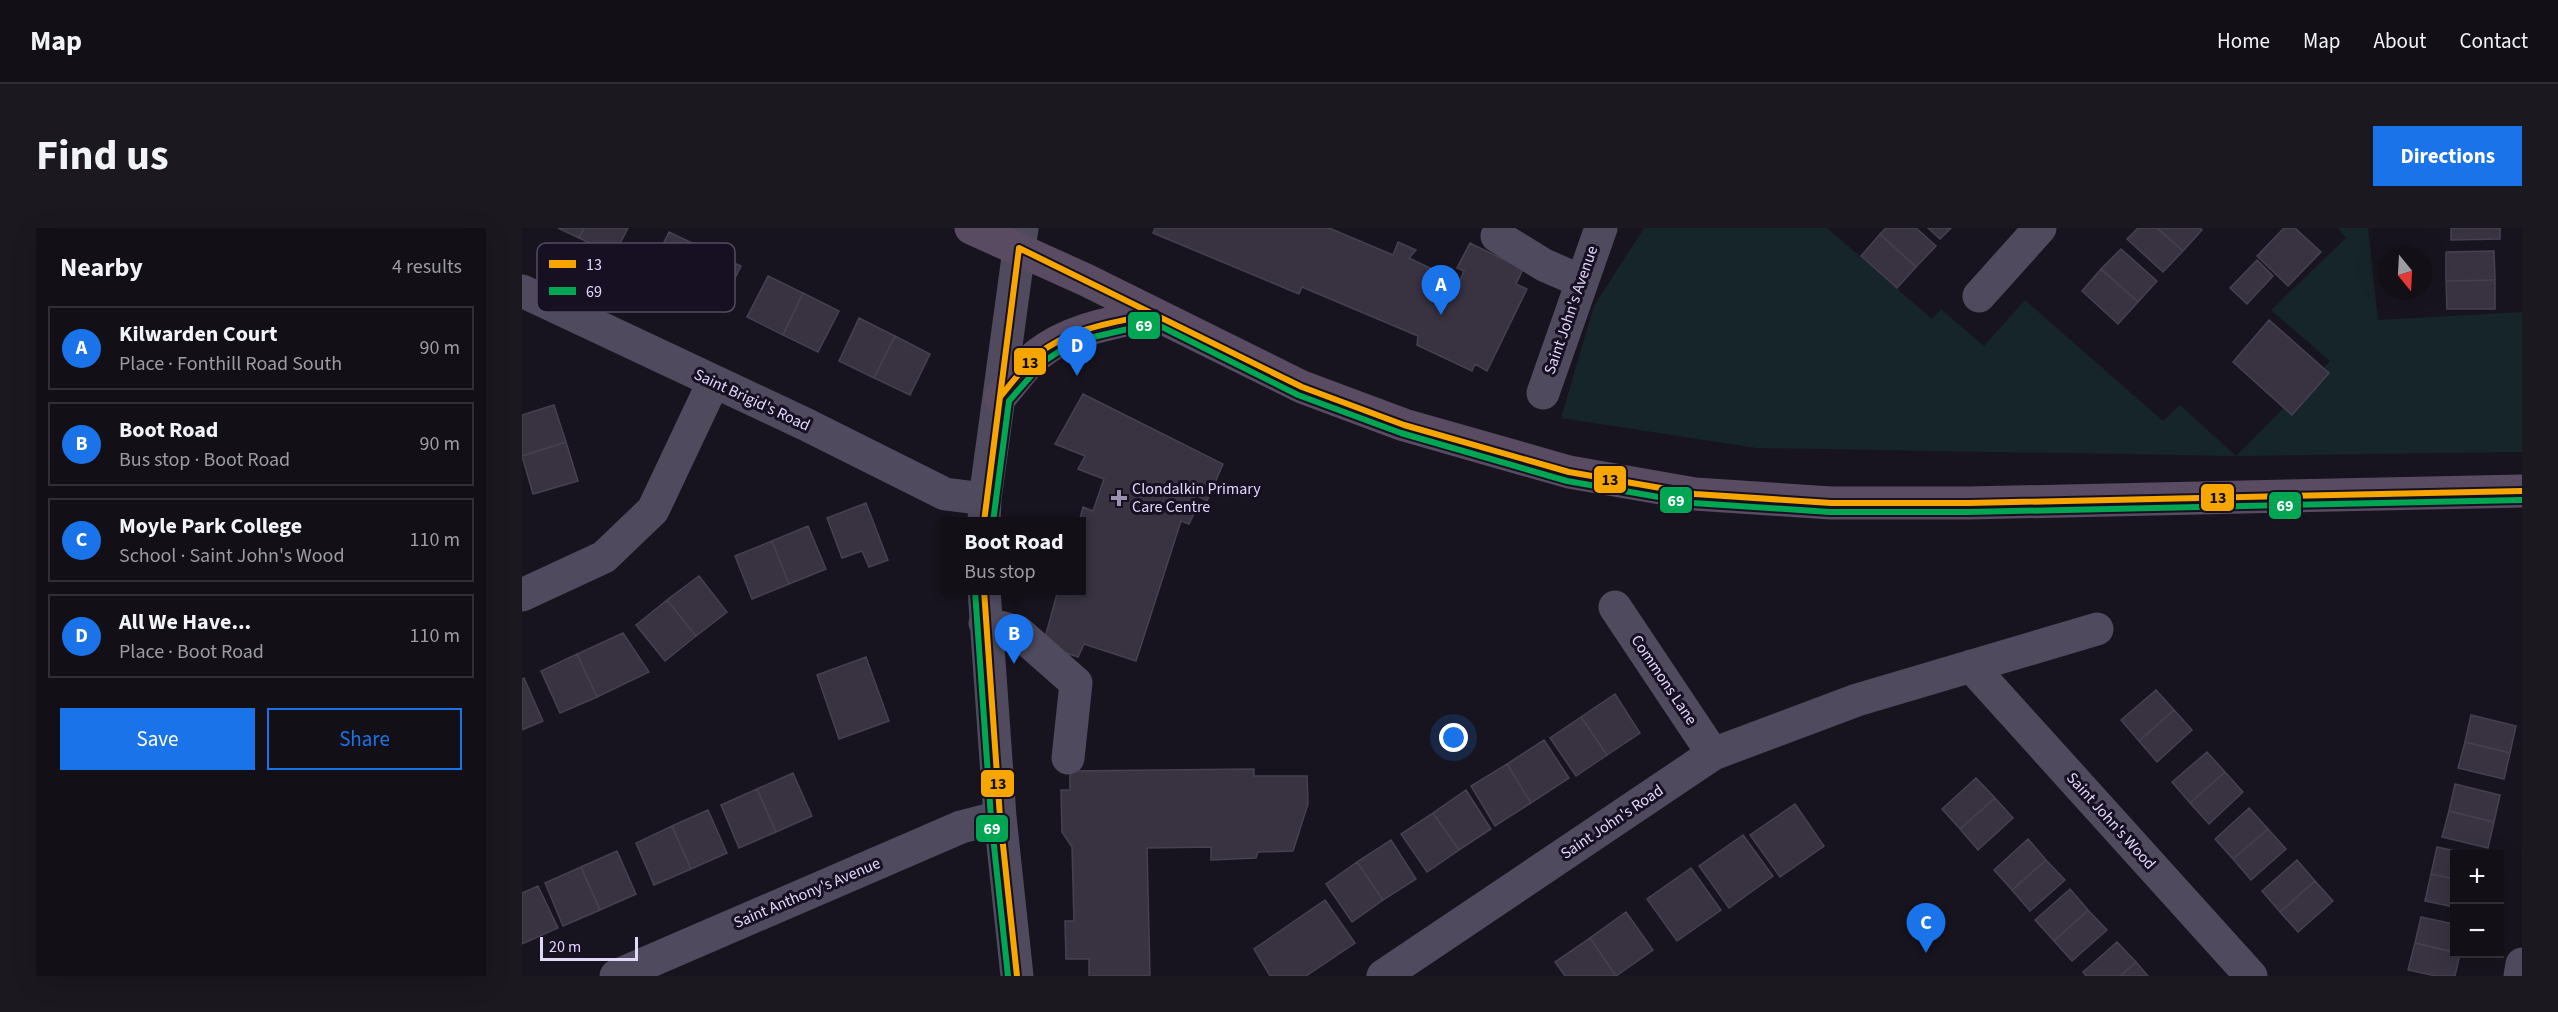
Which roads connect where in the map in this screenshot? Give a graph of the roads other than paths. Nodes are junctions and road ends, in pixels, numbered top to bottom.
1 (971, 228) edge
2 (2040, 228) edge
3 (1598, 229) edge
4 (1497, 237) dead end
5 (1021, 238) edge
6 (1581, 281) junction
7 (522, 291) edge
8 (1979, 296) dead end
9 (537, 298) edge
10 (566, 312) edge
11 (1155, 314) junction
12 (713, 382) junction
13 (1543, 393) dead end
14 (1000, 397) junction
15 (2522, 491) edge
16 (985, 510) edge
17 (522, 595) edge
18 (984, 595) edge
19 (1615, 607) dead end
20 (985, 623) junction
21 (2097, 629) dead end
22 (1971, 666) junction
23 (1713, 754) junction
24 (1068, 758) dead end
25 (1000, 818) junction
26 (2522, 964) edge
27 (616, 976) edge
28 (1017, 976) edge
29 (1383, 976) edge
30 (2251, 976) edge
31 (2520, 976) edge

1 - 5 main road
2 - 8 street
3 - 6 street, Saint John's Avenue
4 - 6 street
5 - 11 main road
5 - 14 street
6 - 13 street, Saint John's Avenue
7 - 9 street, Saint Brigid's Road
10 - 12 street, Saint Brigid's Road
11 - 14 main road
11 - 15 main road
12 - 16 street, Saint Brigid's Road
12 - 17 street
14 - 16 street
18 - 20 street
19 - 23 street, Commons Lane
20 - 24 street
20 - 25 street
21 - 22 street
22 - 23 street, Saint John's Road
22 - 30 street, Saint John's Wood
23 - 29 street, Saint John's Road
25 - 27 street, Saint Anthony's Avenue
25 - 28 street
26 - 31 street

